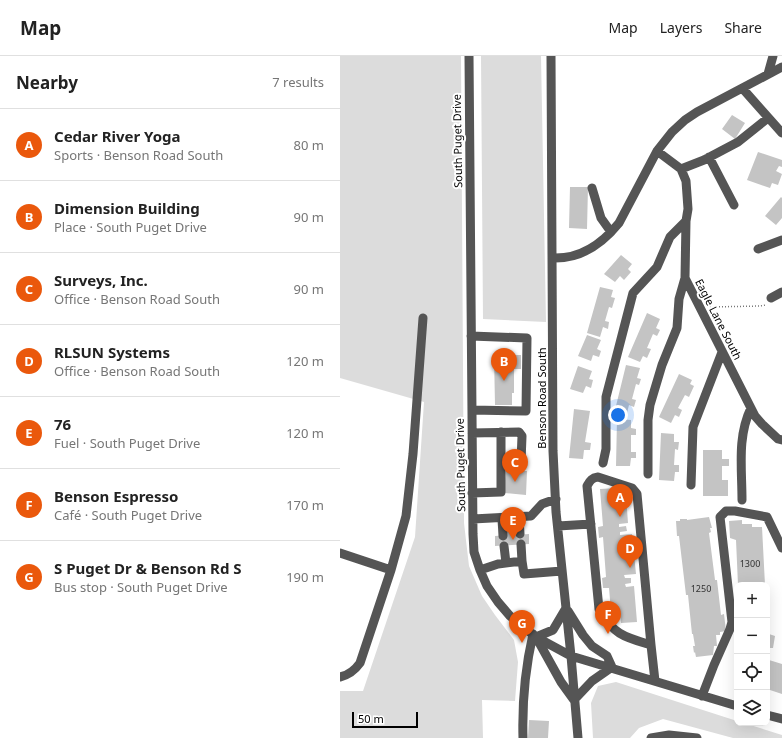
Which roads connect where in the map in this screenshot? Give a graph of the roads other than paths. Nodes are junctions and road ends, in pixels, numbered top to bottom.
1 (468, 56) edge
2 (551, 56) edge
3 (773, 56) edge
4 (782, 67) edge
5 (768, 74) junction
6 (743, 89) junction
7 (768, 118) junction
8 (782, 133) edge
9 (657, 151) junction
10 (709, 157) junction
11 (681, 169) junction
12 (592, 188) dead end
13 (734, 205) dead end
14 (686, 221) junction
15 (611, 232) junction
16 (782, 240) edge
17 (758, 249) dead end
18 (553, 258) junction
19 (685, 278) junction
20 (782, 292) edge
21 (771, 298) road end
22 (423, 318) dead end
23 (471, 336) junction
24 (722, 352) junction
25 (751, 408) junction
26 (472, 410) junction
27 (501, 432) junction
28 (472, 433) junction
29 (782, 440) edge
30 (501, 462) junction
31 (603, 463) dead end
32 (648, 474) dead end
33 (691, 485) dead end
34 (472, 493) junction
35 (556, 499) junction
36 (742, 500) dead end
37 (519, 517) junction
38 (502, 518) junction
39 (473, 519) junction
40 (591, 524) junction
41 (558, 526) junction
42 (520, 534) dead end
43 (502, 536) dead end
44 (521, 544) dead end
45 (504, 546) dead end
46 (782, 548) edge
47 (340, 553) edge
48 (522, 561) junction
49 (506, 563) junction
50 (391, 570) junction
51 (480, 570) junction
52 (562, 571) junction
53 (566, 608) junction
54 (534, 636) junction
55 (652, 645) junction
56 (571, 656) junction
57 (612, 667) junction
58 (340, 677) edge
59 (655, 681) junction
60 (702, 696) junction
61 (574, 700) junction
62 (734, 705) edge
63 (770, 716) edge
64 (782, 719) edge
65 (523, 738) edge
66 (578, 738) edge
67 (651, 738) edge
68 (697, 738) edge

1 - 23 street, South Puget Drive
2 - 18 street, Benson Road South
3 - 5 street
4 - 5 street
5 - 6 street
6 - 7 street
6 - 9 street
7 - 8 street
7 - 10 street
9 - 11 street
9 - 15 street
10 - 11 street
10 - 13 street
11 - 14 street, Eagle Lane South
12 - 15 street
14 - 19 street, Eagle Lane South
14 - 31 street
15 - 18 street
16 - 17 street
18 - 35 street, Benson Road South
19 - 24 street, Eagle Lane South
19 - 32 street
20 - 21 street
22 - 50 street
23 - 26 street, South Puget Drive
23 - 26 street
24 - 25 street, Eagle Lane South
24 - 33 street
25 - 29 street, Eagle Lane South
25 - 36 street
26 - 28 street, South Puget Drive
27 - 28 street
27 - 30 street
27 - 30 street
28 - 34 street, South Puget Drive
30 - 34 street
34 - 39 street, South Puget Drive
35 - 37 street
35 - 41 street, Benson Road South
37 - 38 street
37 - 42 street
38 - 39 street
38 - 43 street
39 - 51 street, South Puget Drive
40 - 41 street
40 - 55 street
40 - 55 street
41 - 52 street, Benson Road South
44 - 48 street
45 - 49 street
46 - 60 street
47 - 50 street
48 - 49 street
48 - 52 street
49 - 51 street
50 - 58 street
51 - 54 street, South Puget Drive
52 - 53 street, Benson Road South
53 - 54 street
53 - 56 street, Benson Road South
53 - 57 street
54 - 56 street, South Puget Drive
54 - 61 street
54 - 65 street
55 - 59 street
56 - 57 street, South Puget Drive
56 - 61 street, Benson Road South
57 - 59 street, South Puget Drive
57 - 61 street
59 - 60 street, South Puget Drive
60 - 62 street, South Puget Drive
61 - 66 street, Benson Road South
63 - 64 street
67 - 68 street

